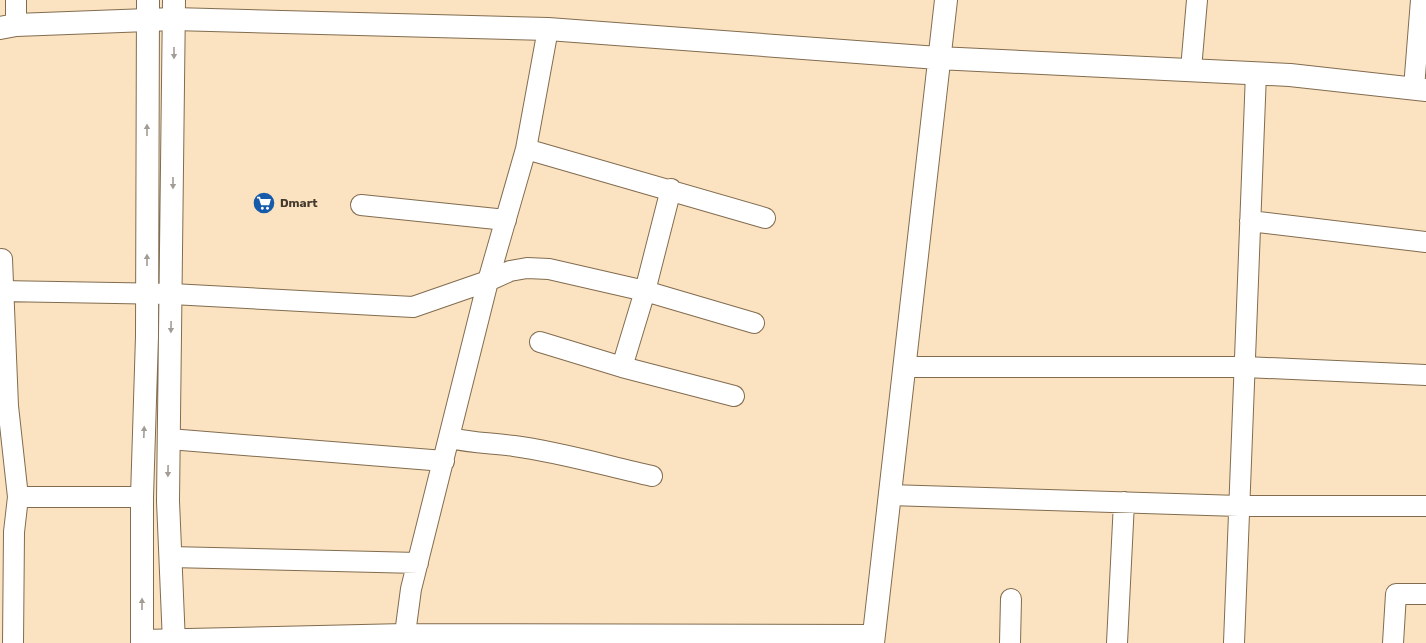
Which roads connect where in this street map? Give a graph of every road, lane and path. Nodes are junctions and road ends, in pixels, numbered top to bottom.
1 (16, 0) edge
2 (946, 0) edge
3 (1197, 0) edge
4 (1421, 0) edge
5 (174, 9) edge
6 (148, 10) edge
7 (8, 26) edge
8 (548, 29) junction
9 (938, 58) junction
10 (1191, 69) junction
11 (1256, 73) junction
12 (1420, 89) edge
13 (526, 149) junction
14 (671, 189) junction
15 (361, 205) dead end
16 (765, 218) dead end
17 (506, 220) junction
18 (1250, 221) junction
19 (1426, 242) edge
20 (2, 259) dead end
21 (488, 281) junction
22 (2, 291) edge
23 (645, 291) junction
24 (147, 294) junction
25 (172, 294) junction
26 (754, 323) dead end
27 (540, 342) dead end
28 (622, 367) junction
29 (904, 367) junction
30 (1245, 367) junction
31 (1426, 375) edge
32 (734, 396) dead end
33 (4, 406) edge
34 (450, 438) junction
35 (169, 439) junction
36 (444, 460) junction
37 (652, 476) dead end
38 (889, 495) junction
39 (18, 497) junction
40 (142, 497) junction
41 (1124, 502) junction
42 (1239, 506) junction
43 (1426, 506) edge
44 (7, 532) edge
45 (170, 557) junction
46 (418, 563) junction
47 (1426, 594) edge
48 (1011, 599) dead end
49 (405, 634) junction
50 (9, 638) edge
51 (873, 639) edge
52 (142, 641) edge
53 (174, 641) edge
54 (1010, 643) edge
55 (1117, 643) edge
56 (1234, 643) edge
57 (1392, 643) edge

1 - 7 street
2 - 9 street
3 - 10 street
4 - 12 street
5 - 6 street
5 - 8 street
5 -> 25 street
6 - 7 street
24 -> 6 street
8 - 9 street
8 - 13 street
9 - 10 street
9 - 29 street
10 - 11 street
11 - 12 street
11 - 18 street
13 - 14 street
13 - 17 street
14 - 16 street
14 - 23 street
15 - 17 street
17 - 21 street
18 - 19 street
18 - 30 street
20 - 22 street
21 - 23 street
21 - 25 street
21 - 34 street
22 - 24 street
22 - 33 street
23 - 26 street
23 - 28 street
24 - 25 street
40 -> 24 street
25 -> 35 street
27 - 28 street
28 - 32 street
29 - 30 street
29 - 38 street
30 - 31 street
30 - 42 street
33 - 39 street
34 - 36 street
34 - 37 street
35 - 36 street
35 -> 45 street
36 - 46 street
38 - 41 street
38 - 51 street
39 - 40 street
39 - 44 street
52 -> 40 street
41 - 42 street
41 - 55 street
42 - 43 street
42 - 56 street
44 - 50 street
45 - 46 street
45 - 53 street
46 - 49 street
47 - 57 street
48 - 54 street
49 - 51 street
49 - 53 street
52 - 53 street

